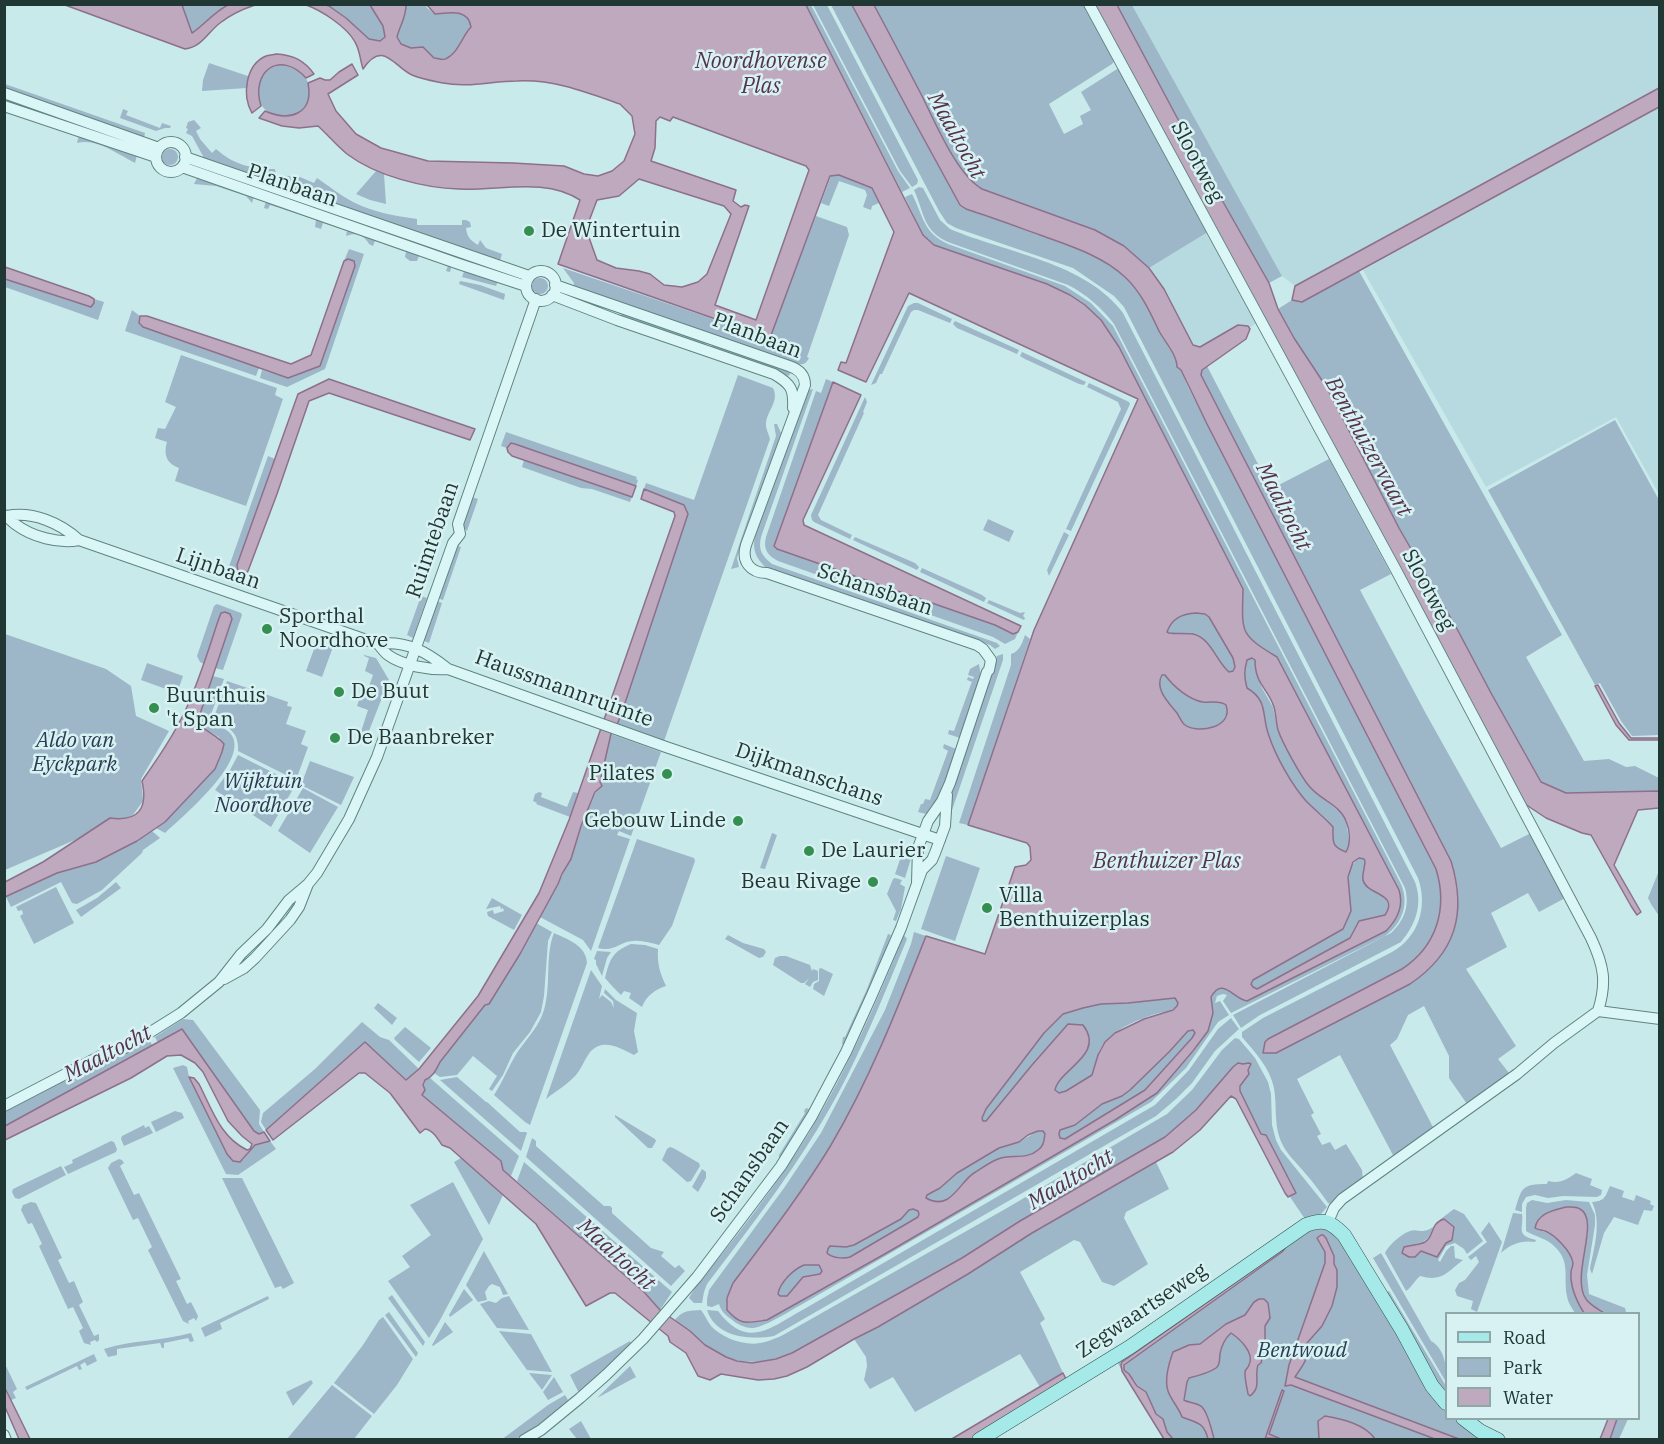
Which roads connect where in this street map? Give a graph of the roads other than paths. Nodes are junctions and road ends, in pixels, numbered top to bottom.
1 (1089, 4) edge
2 (4, 93) edge
3 (4, 106) edge
4 (157, 153) junction
5 (184, 162) junction
6 (528, 281) junction
7 (554, 290) junction
8 (536, 299) junction
9 (793, 416) junction
10 (6, 515) edge
11 (79, 540) junction
12 (378, 644) junction
13 (415, 649) junction
14 (409, 664) junction
15 (448, 669) junction
16 (666, 747) joint
17 (950, 783) junction
18 (923, 834) junction
19 (940, 840) junction
20 (917, 883) junction
21 (1598, 1011) junction
22 (1659, 1019) edge
23 (4, 1106) edge
24 (1328, 1222) junction
25 (1445, 1402) edge
26 (1464, 1420) edge
27 (541, 1430) junction
28 (4, 1435) edge
29 (6, 1440) edge
30 (524, 1440) edge
31 (532, 1440) edge
32 (979, 1440) edge
33 (1498, 1440) edge

1 - 21 street, Slootweg
2 - 4 street
3 - 4 street
4 - 5 street
4 - 5 street
5 - 6 street, Planbaan
6 - 7 street
6 - 8 street
7 - 8 street
7 - 9 street, Planbaan
7 - 9 street, Planbaan
8 - 13 street, Ruimtebaan
9 - 17 street, Schansbaan
10 - 11 street, Lijnbaan
10 - 11 street, Lijnbaan
11 - 12 street, Lijnbaan
12 - 13 street, Lijnbaan
12 - 14 street, Lijnbaan
13 - 14 street, Ruimtebaan
13 - 15 street, Lijnbaan
14 - 15 street, Lijnbaan
14 - 23 street, Ruimtebaan
15 - 16 street, Haussmannruimte
16 - 18 street, Dijkmanschans
17 - 18 street, Schansbaan
17 - 19 street, Schansbaan
18 - 19 street, Dijkmanschans
18 - 20 street, Schansbaan
19 - 20 street, Schansbaan
20 - 27 street, Schansbaan
21 - 22 street
21 - 24 street
24 - 25 main road
24 - 32 main road, Zegwaartseweg
26 - 33 main road
27 - 30 street, Schansbaan
27 - 31 street, Schansbaan
28 - 29 street

